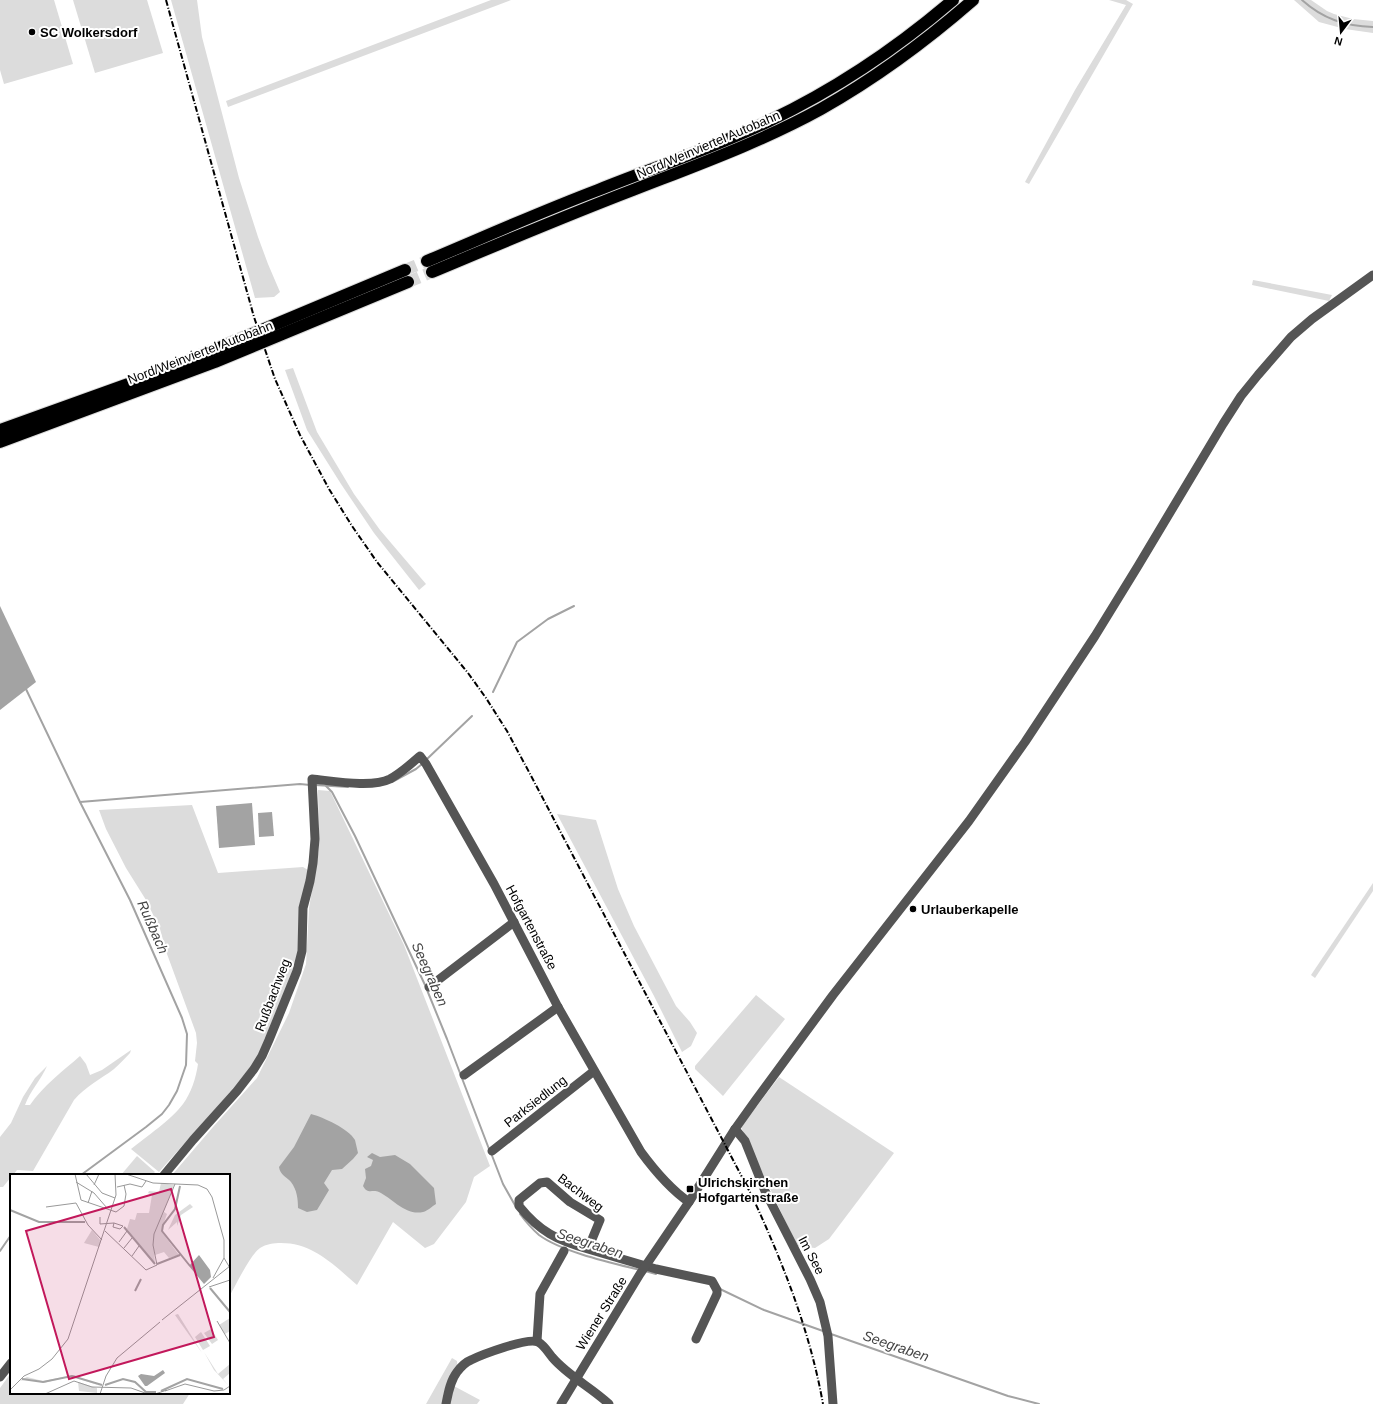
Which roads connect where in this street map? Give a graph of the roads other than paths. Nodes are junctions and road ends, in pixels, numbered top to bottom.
1 (953, 0) edge
2 (973, 0) edge
3 (427, 261) tunnel mouth
4 (405, 270) tunnel mouth
5 (432, 272) tunnel mouth
6 (1373, 275) edge
7 (408, 282) tunnel mouth
8 (2, 435) edge
9 (313, 784) joint
10 (514, 922) junction
11 (429, 987) dead end
12 (558, 1006) junction
13 (594, 1071) junction
14 (464, 1075) dead end
15 (735, 1128) junction
16 (492, 1151) dead end
17 (165, 1174) edge
18 (689, 1202) junction
19 (588, 1249) junction
20 (564, 1250) dead end
21 (643, 1270) junction
22 (696, 1340) dead end
23 (537, 1341) junction
24 (10, 1364) edge
25 (0, 1377) edge
26 (576, 1378) junction
27 (446, 1404) edge
28 (561, 1404) edge
29 (609, 1404) edge
30 (833, 1404) edge

1 - 3 highway, Nord/Weinviertel Autobahn
2 - 5 highway, Nord/Weinviertel Autobahn
4 - 8 highway, Nord/Weinviertel Autobahn
6 - 15 street, Wiener Straße
7 - 8 highway, Nord/Weinviertel Autobahn
9 - 10 street, Hofgartenstraße
9 - 17 street, Rußbachweg
10 - 11 street
10 - 12 street, Hofgartenstraße
12 - 13 street, Hofgartenstraße
12 - 14 street
13 - 16 street, Parksiedlung
13 - 18 street, Hofgartenstraße
15 - 18 street, Wiener Straße
15 - 30 street, Im See
18 - 21 street, Wiener Straße
19 - 19 street, Bachweg
19 - 21 street, Bachweg
20 - 23 street
21 - 22 street, Bachweg
21 - 26 street, Wiener Straße
23 - 26 street
23 - 27 street
24 - 25 street
26 - 28 street, Wiener Straße
26 - 29 street

